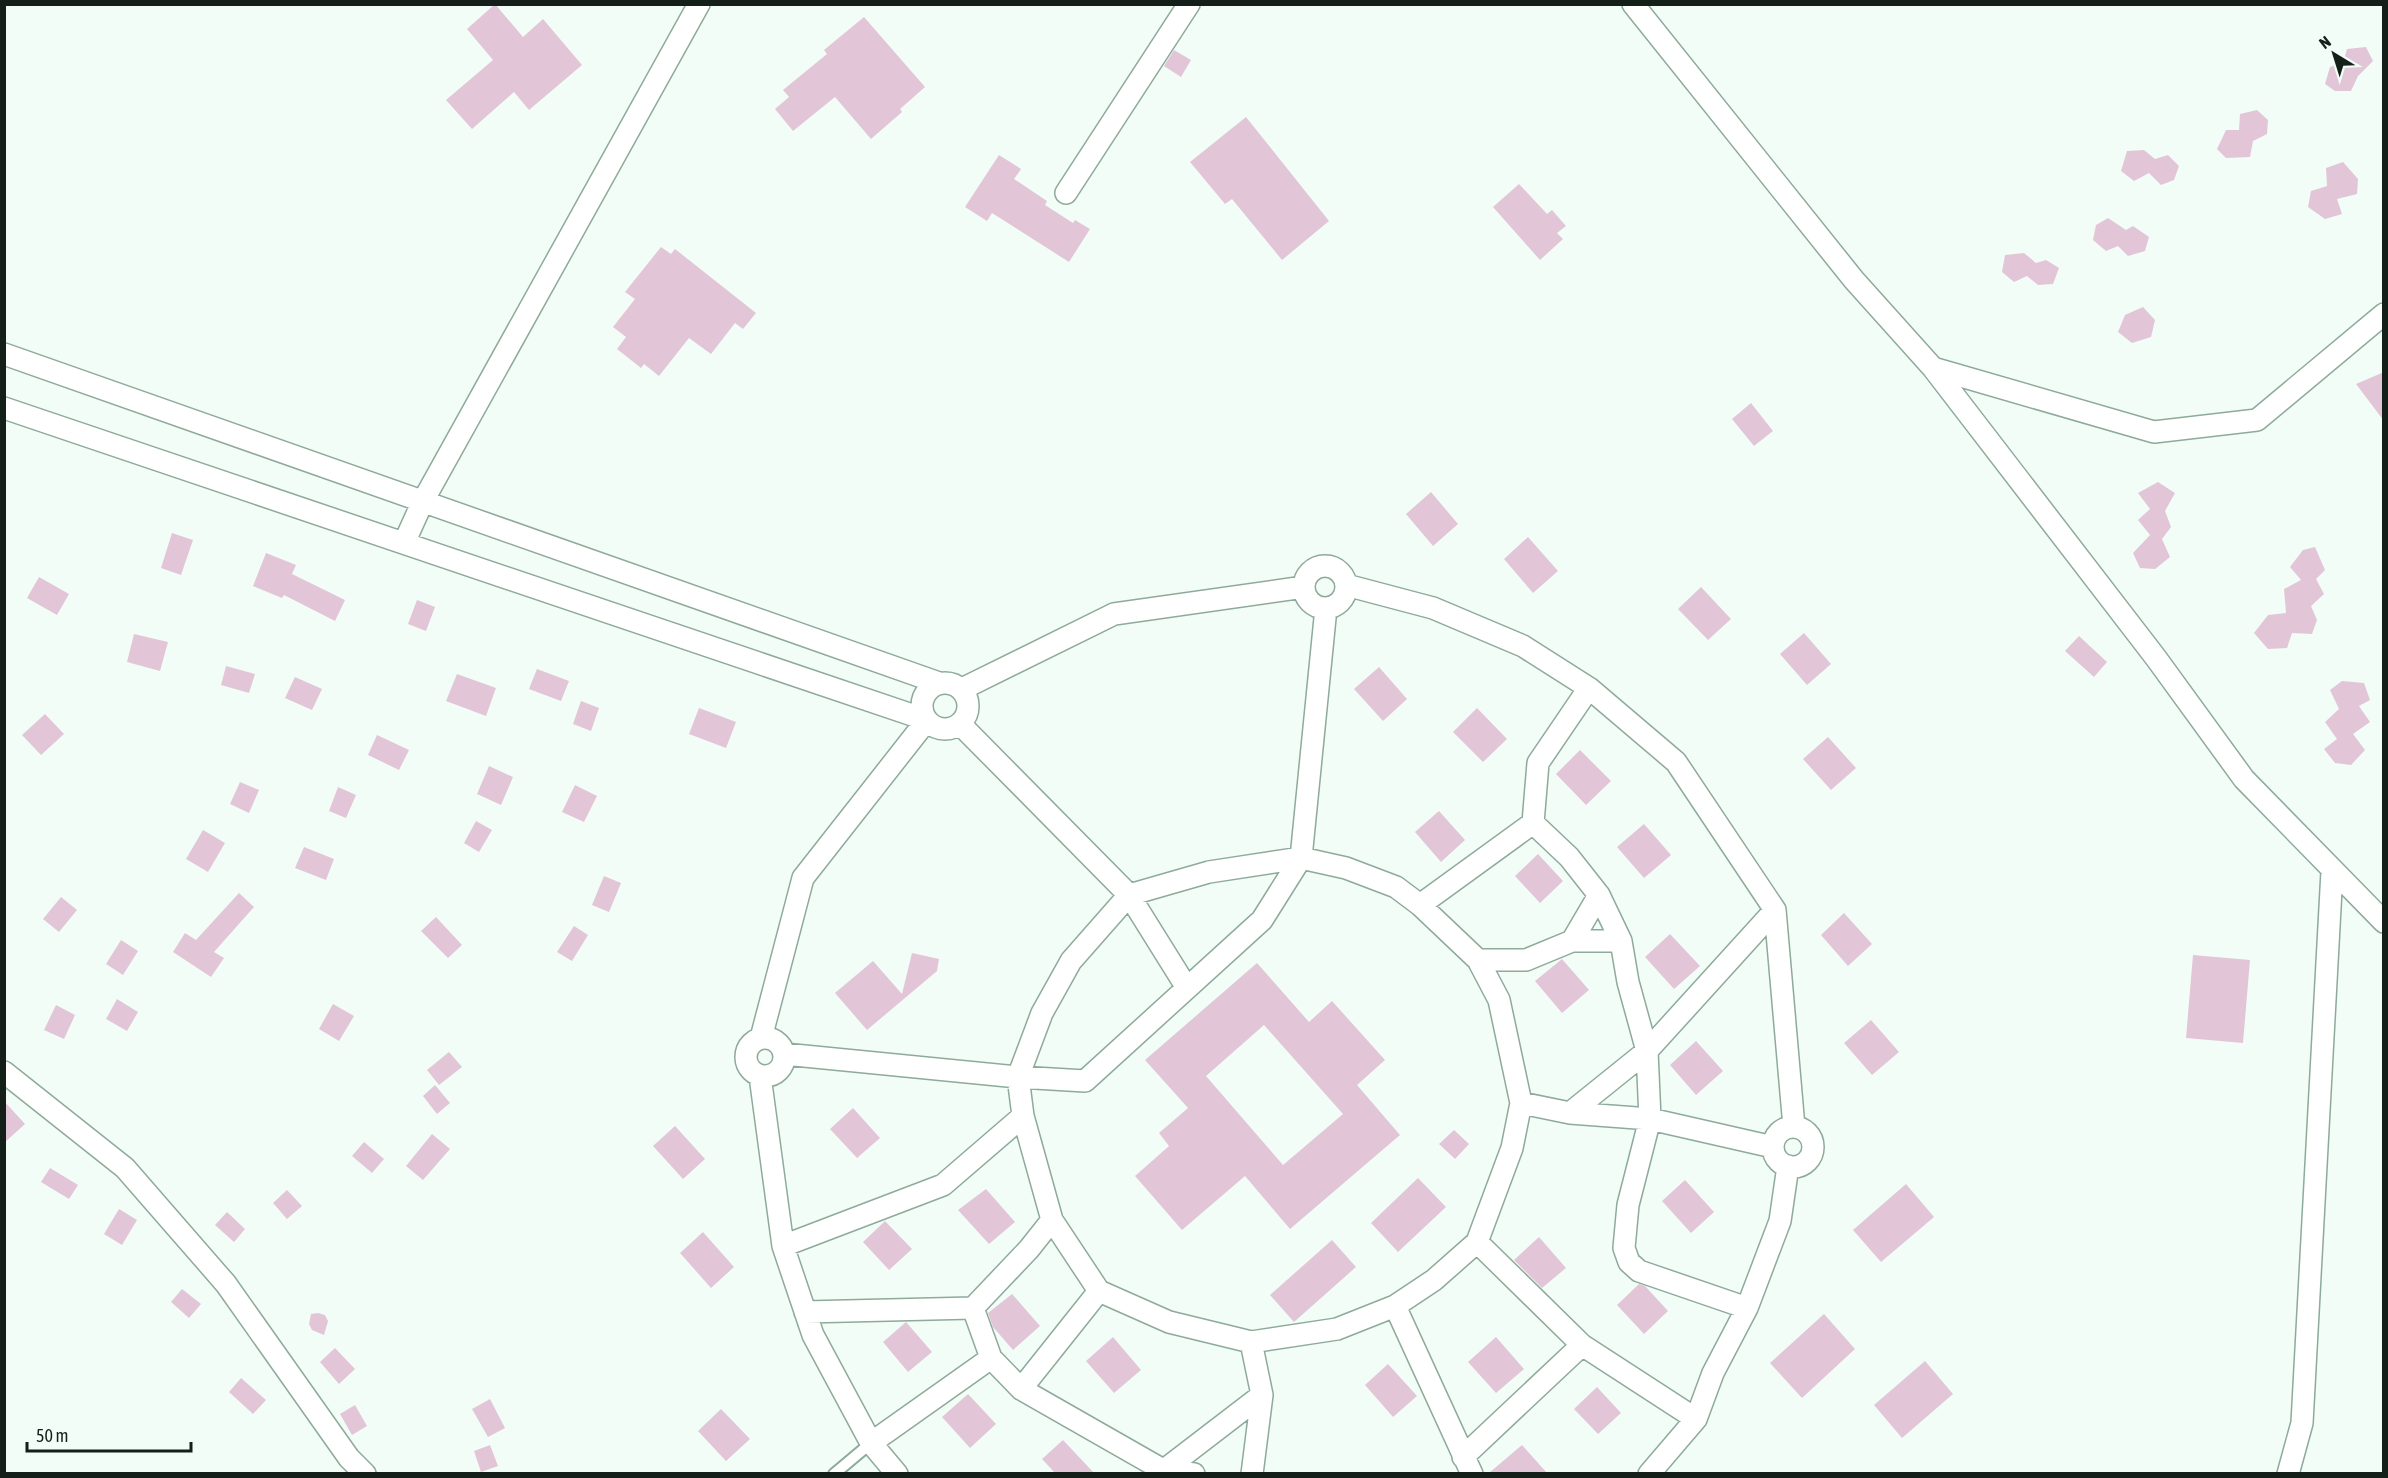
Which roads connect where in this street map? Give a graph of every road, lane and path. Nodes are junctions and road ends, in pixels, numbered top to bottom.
1 (699, 4) edge
2 (1190, 4) edge
3 (1633, 4) edge
4 (1066, 193) dead end
5 (2384, 314) edge
6 (4, 354) edge
7 (1933, 368) junction
8 (4, 408) edge
9 (423, 501) junction
10 (404, 543) junction
11 (1346, 585) junction
12 (1304, 587) junction
13 (1326, 608) junction
14 (939, 683) junction
15 (1589, 688) junction
16 (962, 689) junction
17 (927, 720) junction
18 (960, 724) junction
19 (1533, 823) junction
20 (1301, 858) junction
21 (2332, 872) junction
22 (1129, 895) junction
23 (1599, 895) junction
24 (1420, 905) junction
25 (1775, 910) junction
26 (2384, 922) edge
27 (1621, 941) junction
28 (1572, 942) junction
29 (1478, 960) junction
30 (1188, 988) junction
31 (761, 1038) junction
32 (1647, 1051) junction
33 (784, 1054) junction
34 (4, 1072) edge
35 (760, 1076) junction
36 (1018, 1077) junction
37 (1521, 1103) junction
38 (1570, 1113) junction
39 (1023, 1116) junction
40 (1650, 1119) junction
41 (1794, 1127) junction
42 (1773, 1147) junction
43 (1788, 1166) junction
44 (1052, 1220) junction
45 (1477, 1242) junction
46 (783, 1246) junction
47 (1099, 1291) junction
48 (1395, 1306) junction
49 (973, 1308) junction
50 (1747, 1308) junction
51 (805, 1312) junction
52 (1251, 1342) junction
53 (1582, 1346) junction
54 (991, 1358) junction
55 (1021, 1389) junction
56 (1262, 1395) junction
57 (1696, 1419) junction
58 (871, 1443) junction
59 (1468, 1465) edge
60 (1161, 1472) edge
61 (364, 1473) edge
62 (834, 1473) edge
63 (897, 1473) edge
64 (1194, 1473) edge
65 (1252, 1473) edge
66 (1649, 1473) edge
67 (2288, 1473) edge

1 - 9 street
2 - 4 street
3 - 7 street
5 - 7 street
6 - 9 street
7 - 21 street
8 - 10 street
9 - 10 street
9 - 14 street
10 - 17 street
11 - 12 street
11 - 13 street
11 - 15 street
12 - 13 street
12 - 16 street
13 - 20 street
14 - 16 street
14 - 17 street
15 - 19 street
15 - 25 street
16 - 18 street
17 - 18 street
17 - 31 street
18 - 22 street
19 - 23 street
19 - 24 street
20 - 22 street
20 - 24 street
20 - 30 street
21 - 26 street
21 - 67 street
22 - 30 street
22 - 36 street
23 - 27 street
23 - 28 street
24 - 29 street
25 - 32 street
25 - 41 street
27 - 28 street
27 - 32 street
28 - 29 street
29 - 37 street
30 - 36 street
31 - 33 street
31 - 35 street
32 - 38 street
32 - 40 street
33 - 35 street
33 - 36 street
34 - 61 street
35 - 46 street
36 - 39 street
37 - 38 street
37 - 45 street
38 - 40 street
39 - 44 street
39 - 46 street
40 - 42 street
40 - 50 street
41 - 42 street
41 - 43 street
42 - 43 street
43 - 50 street
44 - 47 street
44 - 49 street
45 - 48 street
45 - 53 street
46 - 51 street
47 - 52 street
47 - 55 street
48 - 52 street
48 - 59 street
49 - 51 street
49 - 54 street
50 - 57 street
51 - 58 street
52 - 56 street
53 - 57 street
53 - 59 street
54 - 55 street
54 - 58 street
55 - 60 street
56 - 60 street
56 - 65 street
57 - 66 street
58 - 62 lane
58 - 63 street
60 - 64 street

